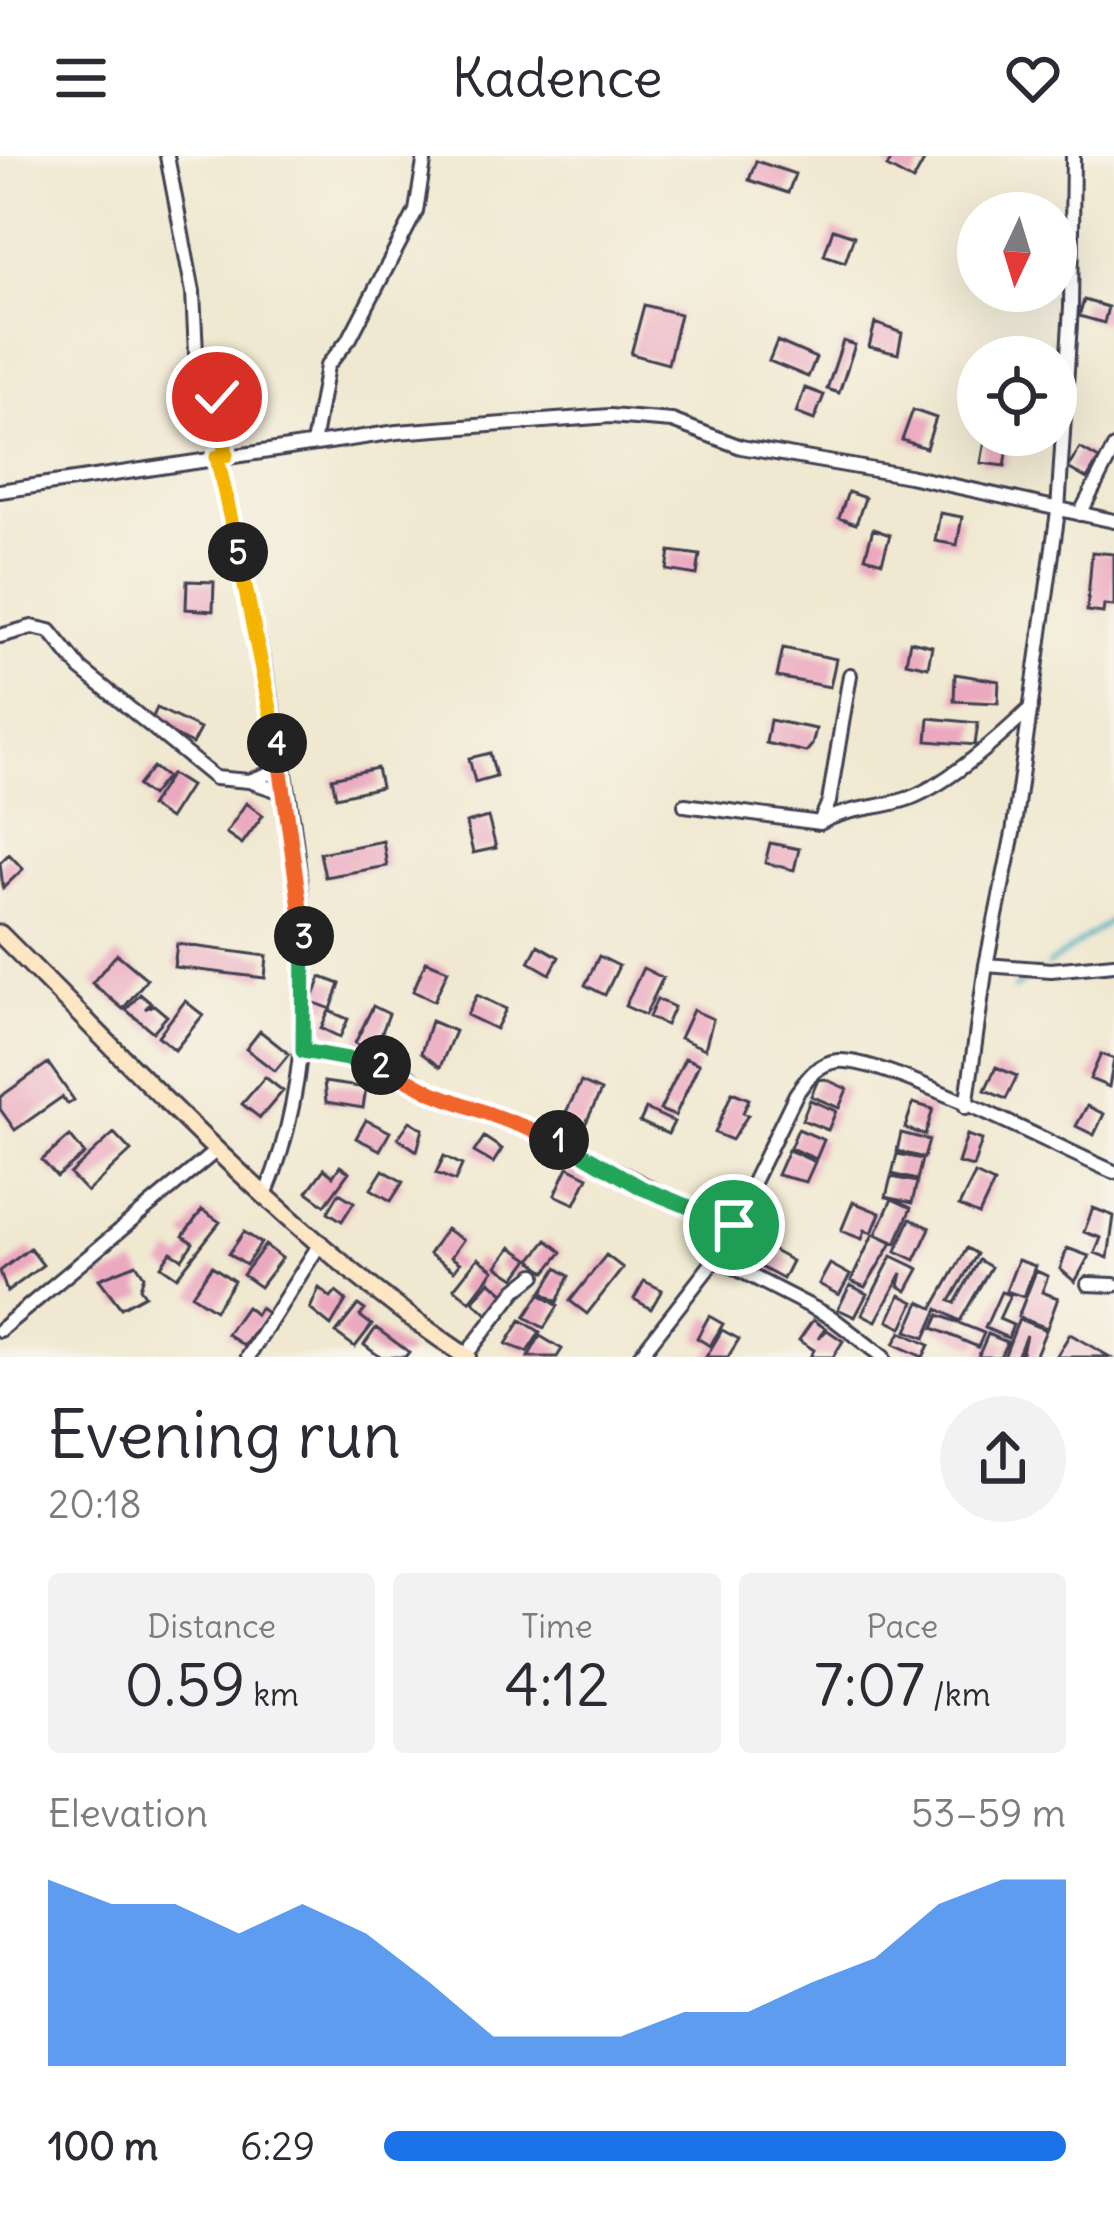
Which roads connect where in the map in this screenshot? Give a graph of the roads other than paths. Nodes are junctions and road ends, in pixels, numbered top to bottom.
1 (167, 156) edge
2 (425, 156) edge
3 (1073, 156) edge
4 (313, 444) junction
5 (1114, 448) edge
6 (222, 456) junction
7 (0, 491) edge
8 (1058, 511) junction
9 (1080, 514) junction
10 (1114, 521) edge
11 (0, 636) edge
12 (850, 676) dead end
13 (1032, 707) junction
14 (281, 769) junction
15 (249, 782) junction
16 (285, 794) junction
17 (685, 805) dead end
18 (820, 823) junction
19 (0, 934) edge
20 (1114, 964) edge
21 (986, 965) junction
22 (303, 1051) junction
23 (966, 1107) junction
24 (217, 1150) junction
25 (1114, 1172) edge
26 (266, 1193) junction
27 (734, 1225) junction
28 (321, 1243) junction
29 (716, 1258) junction
30 (535, 1275) dead end
31 (1088, 1284) dead end
32 (1114, 1285) edge
33 (0, 1330) edge
34 (466, 1356) edge
35 (248, 1357) edge
36 (639, 1357) edge
37 (884, 1357) edge

1 - 6 street
2 - 4 street
3 - 8 street
4 - 6 street
4 - 8 street
5 - 9 street
6 - 7 street
6 - 14 street
8 - 9 street
8 - 13 street
9 - 10 street
11 - 15 street
12 - 18 street
13 - 18 street
13 - 21 street
14 - 15 street
14 - 16 street
15 - 16 street
16 - 22 street
17 - 18 street
19 - 24 main road
20 - 21 street
21 - 23 street
22 - 26 street
22 - 27 street
23 - 25 street
23 - 27 street
24 - 26 main road
24 - 33 street
26 - 28 main road
27 - 29 street
28 - 34 main road
28 - 35 street
29 - 36 street
29 - 37 street
30 - 34 street
31 - 32 street

